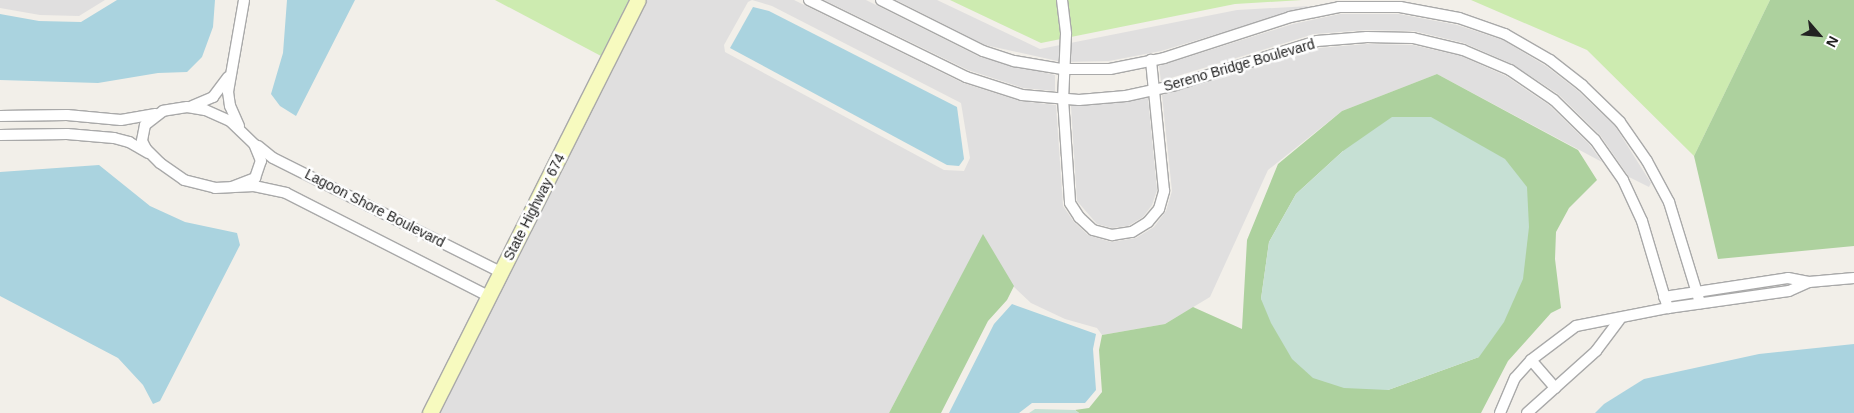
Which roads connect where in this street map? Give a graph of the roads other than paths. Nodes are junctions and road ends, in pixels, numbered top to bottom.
1 (244, 0) edge
2 (638, 0) edge
3 (809, 0) edge
4 (881, 0) edge
5 (1062, 0) edge
6 (1151, 60) junction
7 (234, 68) junction
8 (1062, 69) junction
9 (1154, 90) junction
10 (1063, 99) junction
11 (187, 107) junction
12 (163, 111) junction
13 (0, 116) edge
14 (0, 135) edge
15 (247, 136) junction
16 (152, 156) junction
17 (232, 187) junction
18 (501, 272) junction
19 (1854, 278) edge
20 (1809, 282) junction
21 (1698, 292) junction
22 (488, 296) junction
23 (1664, 297) junction
24 (1700, 304) junction
25 (1668, 308) junction
26 (1619, 320) junction
27 (1531, 360) junction
28 (1555, 388) junction
29 (430, 413) edge
30 (1500, 413) edge
31 (1527, 413) edge

1 - 7 street
2 - 18 main road, State Highway 674
3 - 10 street, Sereno Bridge Boulevard
4 - 8 street, Sereno Bridge Boulevard
5 - 8 street
6 - 8 street, Sereno Bridge Boulevard
6 - 9 street
6 - 21 street, Sereno Bridge Boulevard
7 - 11 street
7 - 15 street
8 - 10 street
9 - 10 street, Sereno Bridge Boulevard
9 - 10 street
9 - 23 street, Sereno Bridge Boulevard
11 - 12 street
11 - 15 street
12 - 13 street
12 - 16 street
14 - 16 street
15 - 17 street
15 - 18 street, Lagoon Shore Boulevard
16 - 17 street
17 - 22 street, Lagoon Shore Boulevard
18 - 22 main road, State Highway 674
19 - 20 street
20 - 21 street
20 - 24 street
21 - 23 street
21 - 24 street, Sereno Bridge Boulevard
22 - 29 main road, State Highway 674
23 - 25 street, Sereno Bridge Boulevard
24 - 25 street
25 - 26 street
26 - 27 street
26 - 28 street
27 - 28 street
27 - 30 street
28 - 31 street

